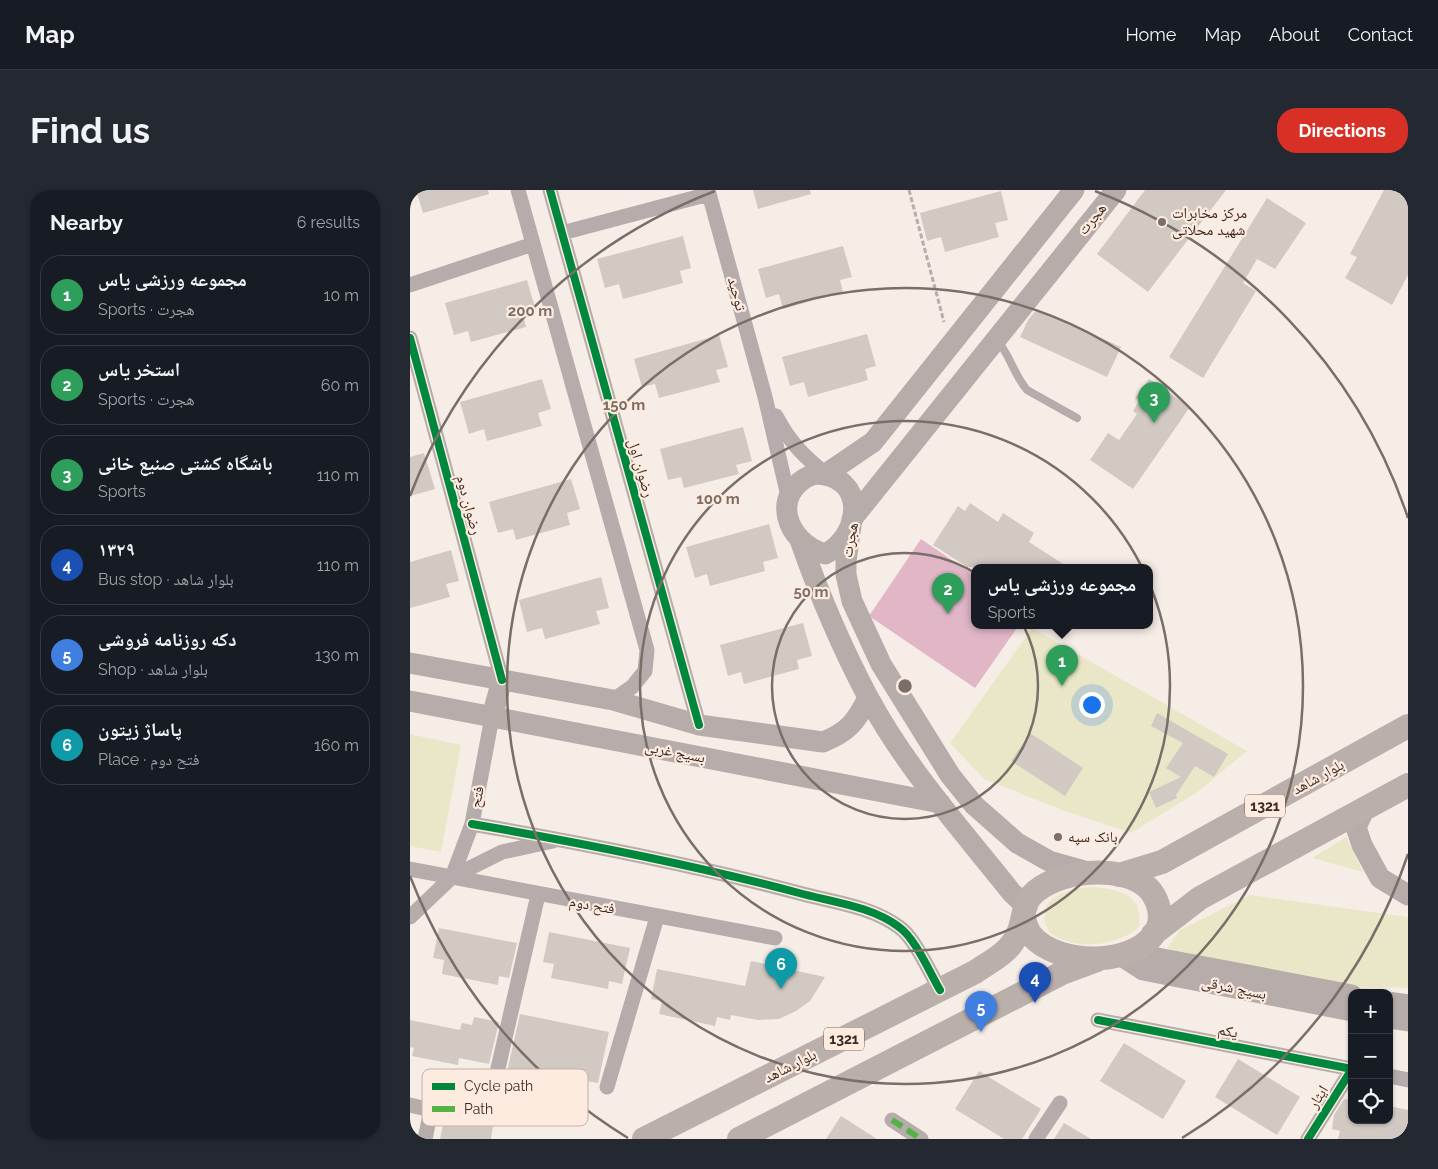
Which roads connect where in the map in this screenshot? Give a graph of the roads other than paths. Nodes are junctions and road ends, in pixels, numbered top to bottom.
1 (518, 190) edge
2 (550, 190) edge
3 (1074, 190) edge
4 (1116, 190) edge
5 (709, 192) edge
6 (562, 233) junction
7 (533, 244) junction
8 (410, 285) edge
9 (410, 338) edge
10 (996, 338) junction
11 (765, 397) junction
12 (1076, 418) dead end
13 (826, 474) junction
14 (788, 496) junction
15 (852, 519) junction
16 (800, 540) junction
17 (410, 662) edge
18 (502, 680) junction
19 (868, 698) junction
20 (613, 700) junction
21 (410, 701) edge
22 (492, 716) junction
23 (699, 725) junction
24 (1408, 726) edge
25 (1408, 785) edge
26 (940, 803) junction
27 (1364, 810) junction
28 (472, 824) junction
29 (562, 840) junction
30 (410, 869) edge
31 (1095, 873) junction
32 (1119, 875) junction
33 (452, 877) junction
34 (538, 895) junction
35 (1408, 896) edge
36 (1025, 911) junction
37 (656, 916) junction
38 (410, 918) edge
39 (775, 938) dead end
40 (1129, 949) junction
41 (940, 990) junction
42 (1348, 994) edge
43 (1393, 1003) edge
44 (1408, 1005) edge
45 (1348, 1010) edge
46 (1393, 1019) edge
47 (1098, 1020) dead end
48 (1408, 1022) edge
49 (1348, 1068) edge
50 (498, 1069) edge
51 (1348, 1075) edge
52 (1393, 1077) edge
53 (1408, 1080) edge
54 (607, 1087) dead end
55 (1060, 1103) dead end
56 (892, 1120) dead end
57 (428, 1126) edge
58 (425, 1139) edge
59 (644, 1139) edge
60 (738, 1139) edge
61 (921, 1139) edge
62 (1036, 1139) edge
63 (1308, 1139) edge

1 - 7 street
2 - 6 street, رضوان اول
3 - 13 main road
4 - 10 main road, هجرت
5 - 6 street
5 - 11 street, توحید
6 - 23 street, رضوان اول
7 - 8 street
7 - 20 street
9 - 18 street, رضوان دوم
10 - 12 lane
10 - 15 main road, هجرت
11 - 13 street
11 - 14 street
13 - 14 main road
13 - 15 main road
14 - 16 main road
15 - 16 main road
15 - 31 main road, هجرت
16 - 19 main road
17 - 18 main road, بسیج غربی
18 - 20 main road, بسیج غربی
18 - 22 main road
19 - 23 main road, بسیج غربی
19 - 26 main road
20 - 23 main road, بسیج غربی
21 - 22 main road, بسیج غربی
22 - 26 main road, بسیج غربی
22 - 28 street, فتح
24 - 32 main road, بلوار شاهد / 1321
25 - 27 main road, 1321
26 - 36 main road
27 - 35 main road
27 - 40 main road, 1321
28 - 29 street
28 - 33 street, فتح
29 - 33 street
29 - 41 street
30 - 33 street, فتح دوم
31 - 32 main road
31 - 36 main road
32 - 40 main road
33 - 34 street, فتح دوم
33 - 38 street, فتح
34 - 37 street, فتح دوم
34 - 50 street
36 - 40 main road
36 - 41 main road, بلوار شاهد / 1321
37 - 39 street, فتح دوم
37 - 54 street
40 - 42 main road, بسیج شرقی
40 - 45 main road, بسیج شرقی
40 - 60 main road, 1321
41 - 59 main road, بلوار شاهد / 1321
43 - 44 main road
46 - 48 main road
47 - 49 street, یکم
51 - 63 street, ایثار
52 - 53 street
55 - 62 street
56 - 61 street
57 - 58 street

